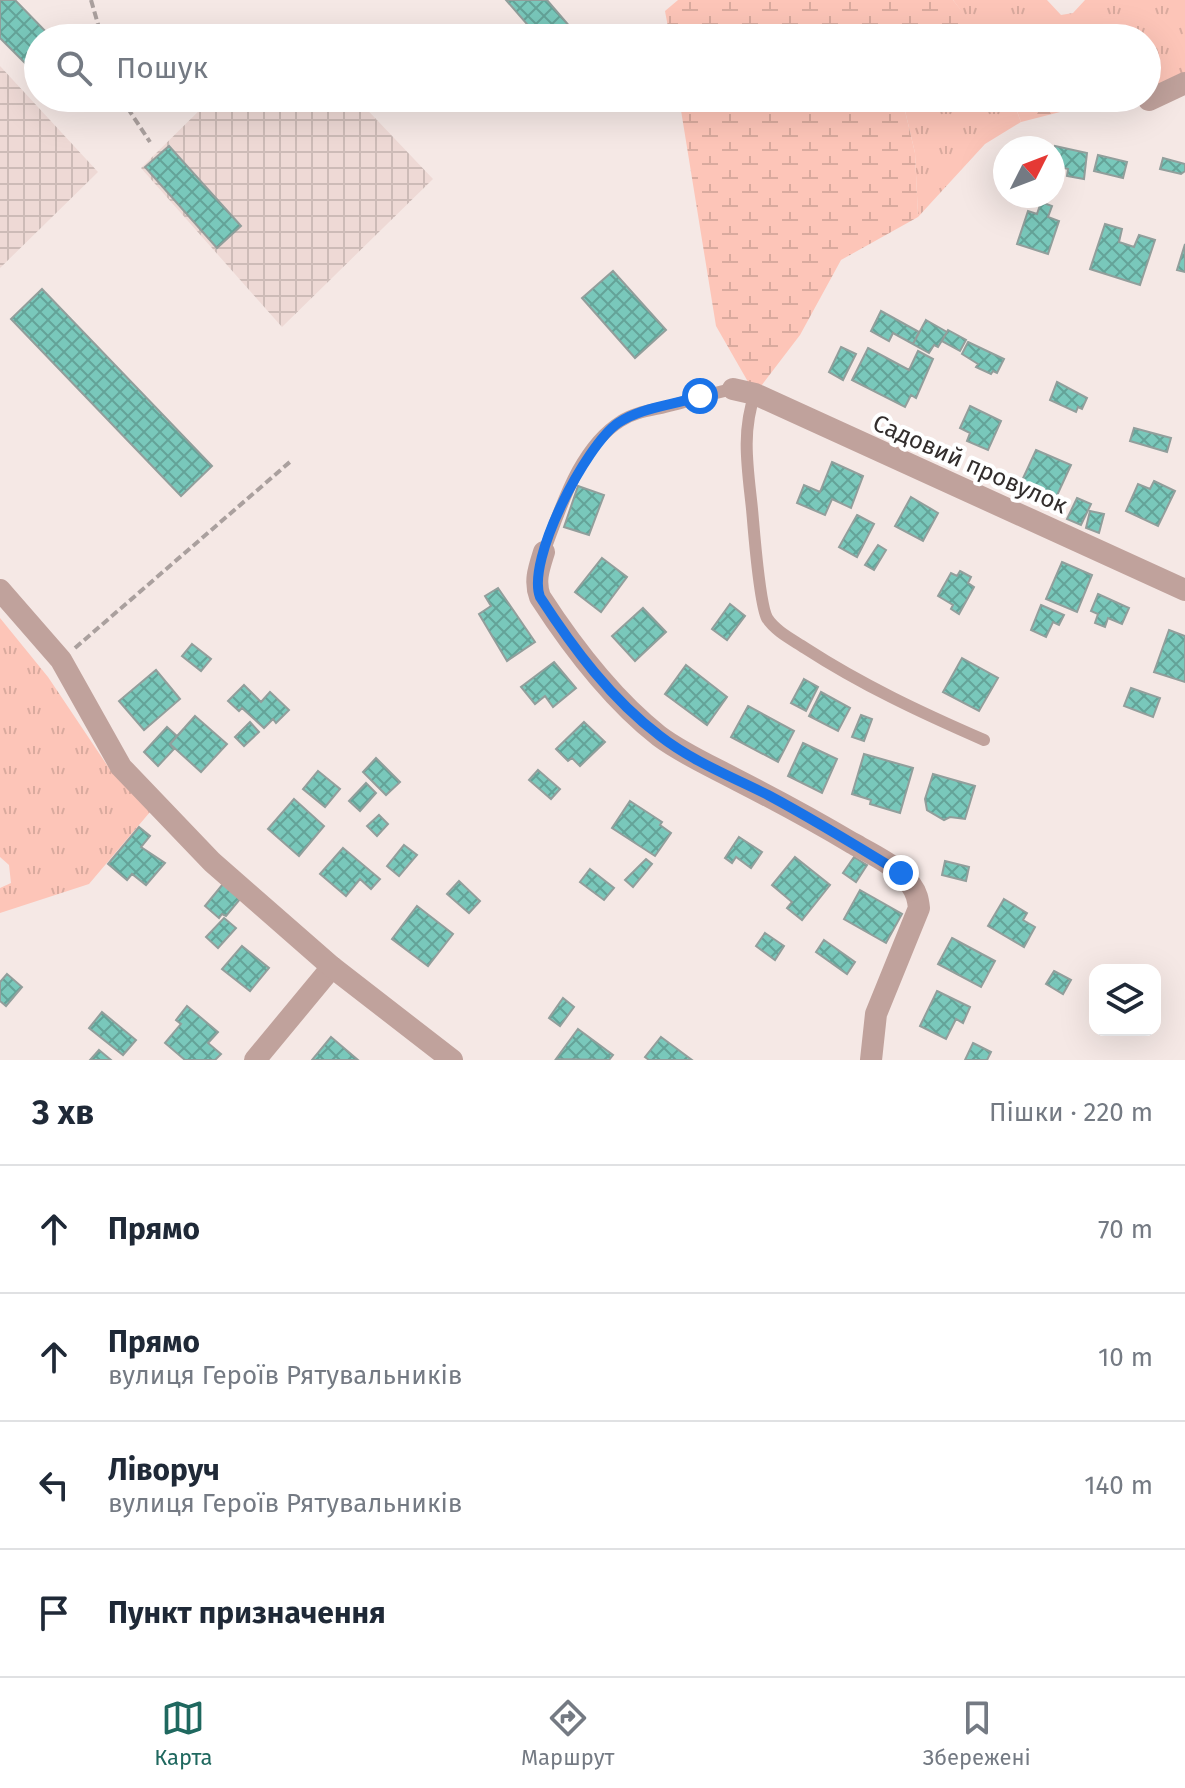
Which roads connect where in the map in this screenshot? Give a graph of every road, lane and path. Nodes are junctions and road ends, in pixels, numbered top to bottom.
1 (91, 0) edge
2 (98, 24) edge
3 (1185, 83) edge
4 (1161, 94) edge
5 (130, 112) edge
6 (150, 142) dead end
7 (744, 392) junction
8 (291, 461) dead end
9 (544, 552) joint
10 (0, 590) edge
11 (1185, 590) edge
12 (61, 660) junction
13 (984, 740) dead end
14 (332, 967) junction
15 (255, 1060) edge
16 (452, 1060) edge
17 (871, 1060) edge

1 - 2 path
3 - 4 street
5 - 6 path
7 - 9 lane
7 - 11 street, Садовий провулок
7 - 13 lane
8 - 12 path
9 - 17 street
10 - 12 street
12 - 14 street
14 - 15 street
14 - 16 street

